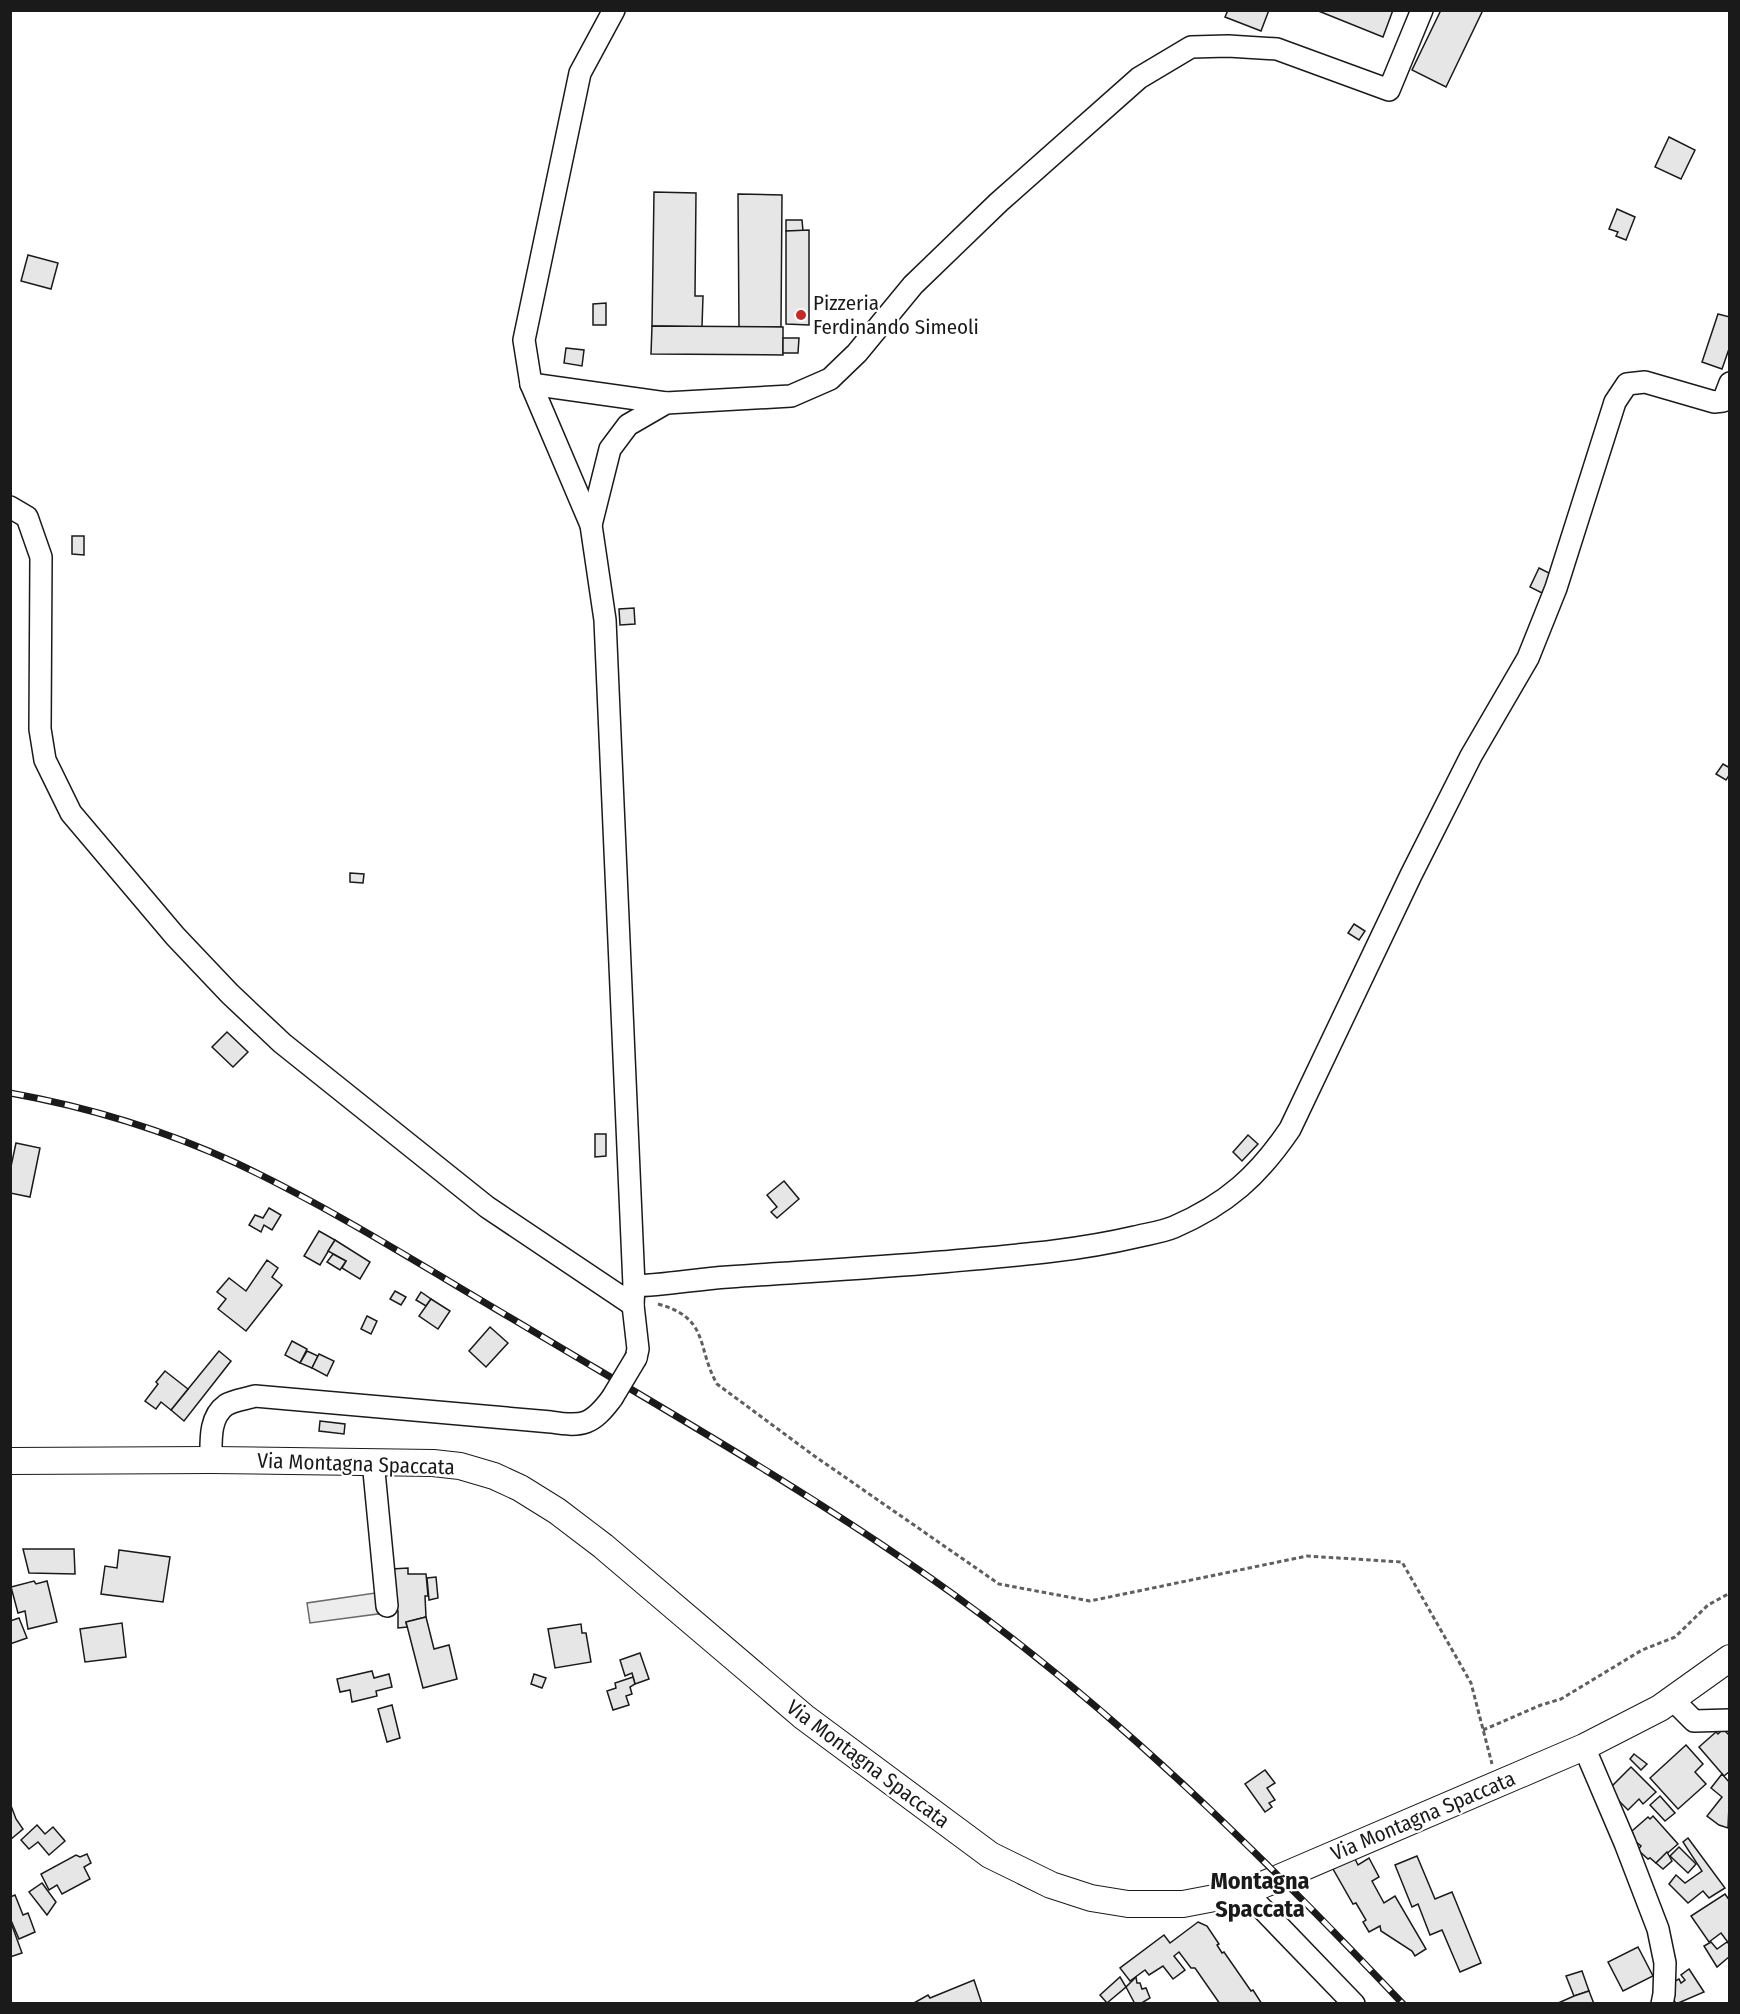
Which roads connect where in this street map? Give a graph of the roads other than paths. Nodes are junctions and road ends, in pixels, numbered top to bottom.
1 (614, 10) edge
2 (1422, 10) edge
3 (1730, 383) edge
4 (531, 384) junction
5 (666, 403) junction
6 (10, 507) edge
7 (591, 525) junction
8 (633, 1295) junction
9 (211, 1460) junction
10 (10, 1461) edge
11 (373, 1461) junction
12 (387, 1606) dead end
13 (1730, 1658) edge
14 (1673, 1700) junction
15 (1730, 1720) edge
16 (1584, 1747) junction
17 (1246, 1892) junction
18 (1354, 2004) edge
19 (1662, 2004) edge

1 - 4 street
2 - 5 street
3 - 8 street
4 - 5 street
4 - 7 street
5 - 7 street
6 - 8 street
7 - 8 street
8 - 9 street, bridge
9 - 10 main road, Via Montagna Spaccata
9 - 11 main road, Via Montagna Spaccata
11 - 12 street
11 - 17 main road, Via Montagna Spaccata
13 - 14 main road, Via Montagna Spaccata
14 - 15 street
14 - 16 main road, Via Montagna Spaccata
16 - 17 main road, Via Montagna Spaccata
16 - 19 street
17 - 18 street

